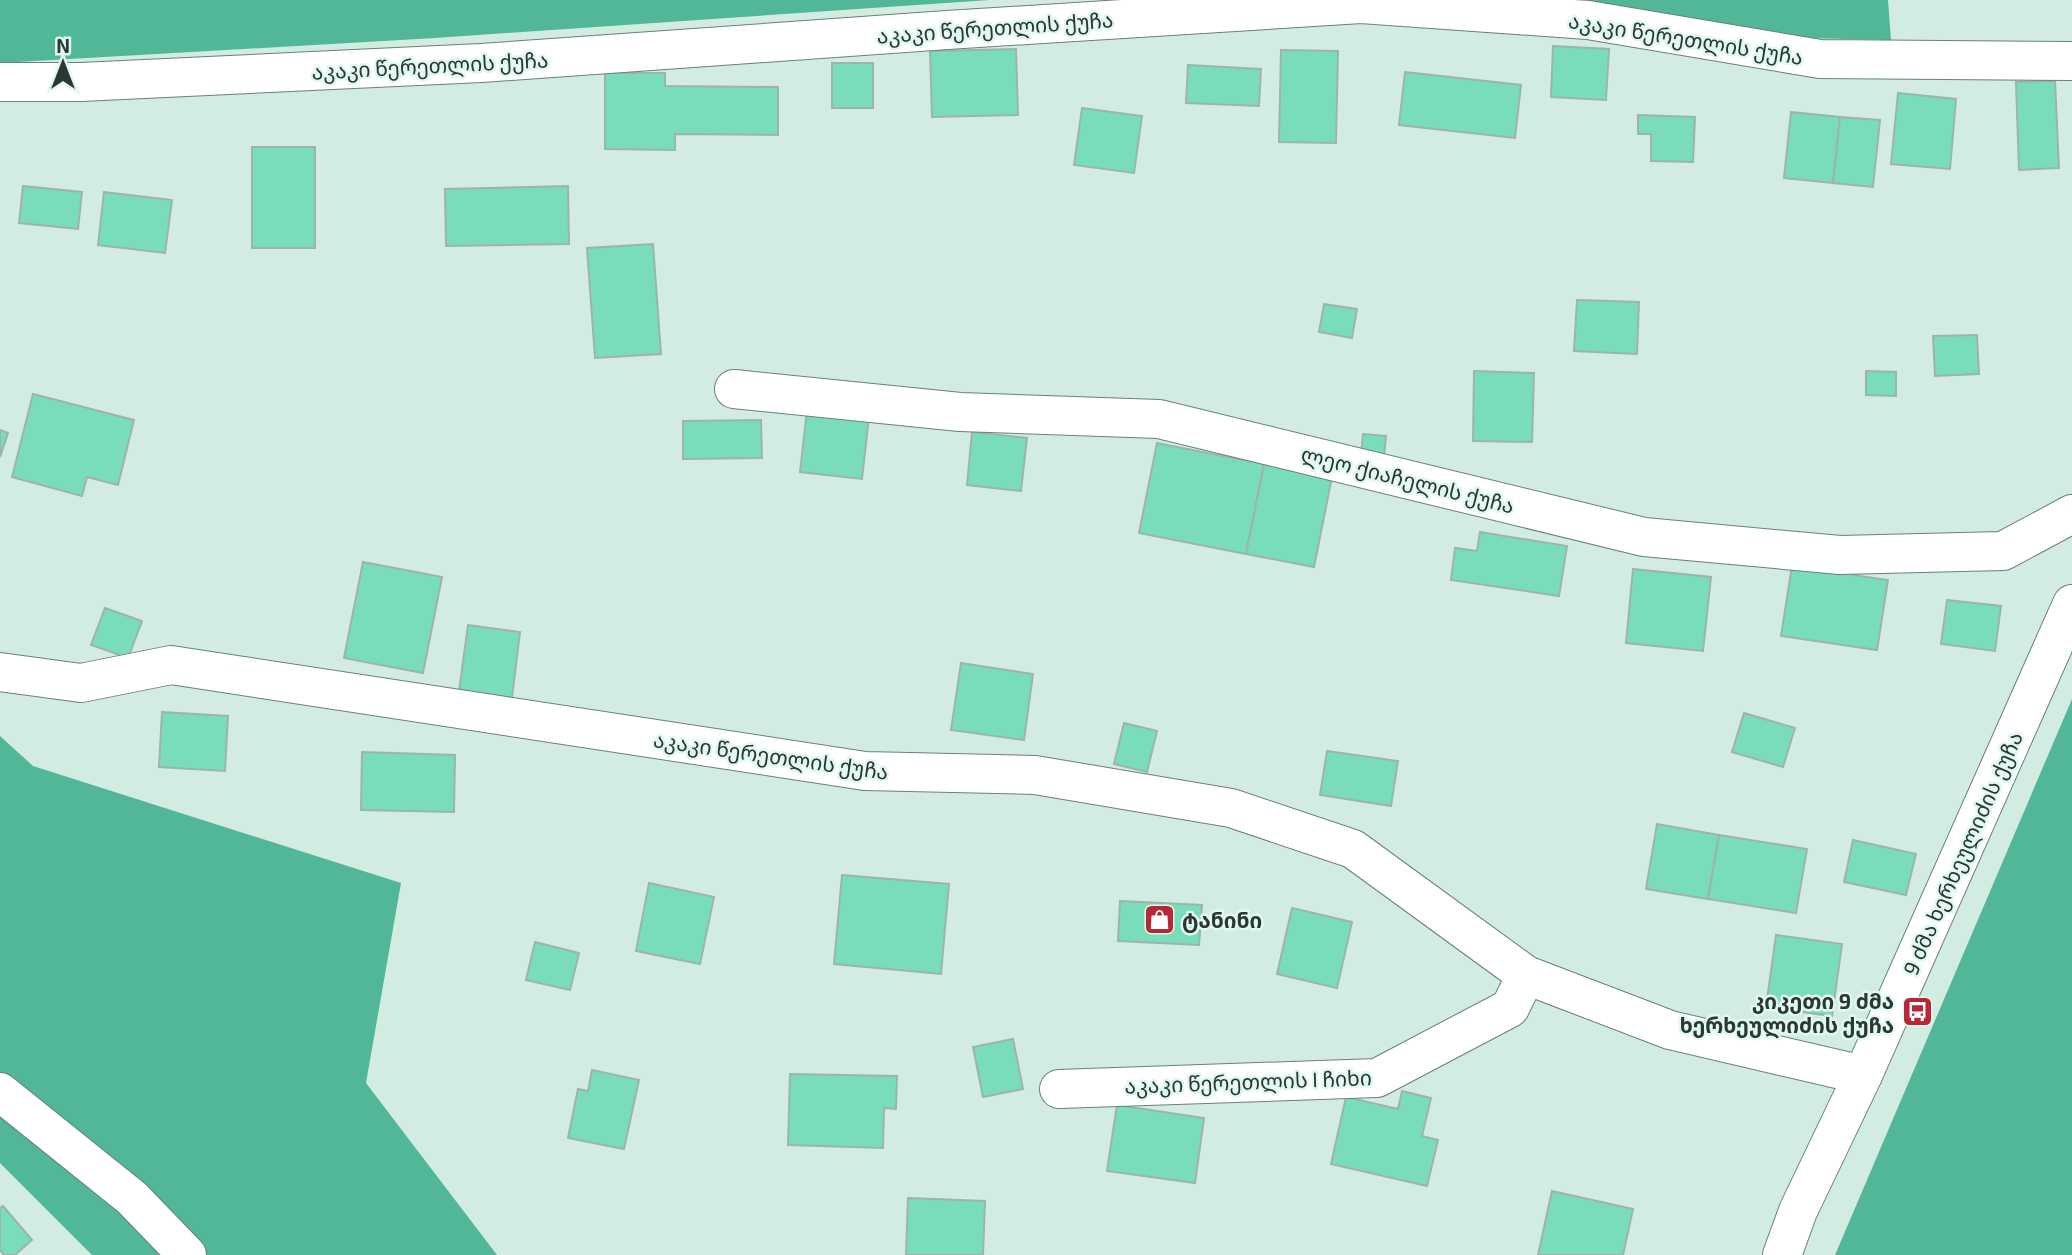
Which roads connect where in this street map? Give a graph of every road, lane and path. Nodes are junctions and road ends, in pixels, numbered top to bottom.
1 (2072, 61) edge
2 (0, 82) edge
3 (734, 389) dead end
4 (2072, 514) edge
5 (2072, 604) edge
6 (0, 672) edge
7 (1526, 975) junction
8 (1863, 1075) junction
9 (1059, 1088) dead end
10 (0, 1092) edge
11 (187, 1255) edge
12 (1782, 1255) edge

1 - 2 street, აკაკი წერეთლის ქუჩა
3 - 4 street, ლეო ქიაჩელის ქუჩა
5 - 8 street, 9 ძმა ხერხეულიძის ქუჩა
6 - 7 street, აკაკი წერეთლის ქუჩა
7 - 8 street, აკაკი წერეთლის ქუჩა
7 - 9 street, აკაკი წერეთლის I ჩიხი
8 - 12 street, 9 ძმა ხერხეულიძის ქუჩა
10 - 11 street

